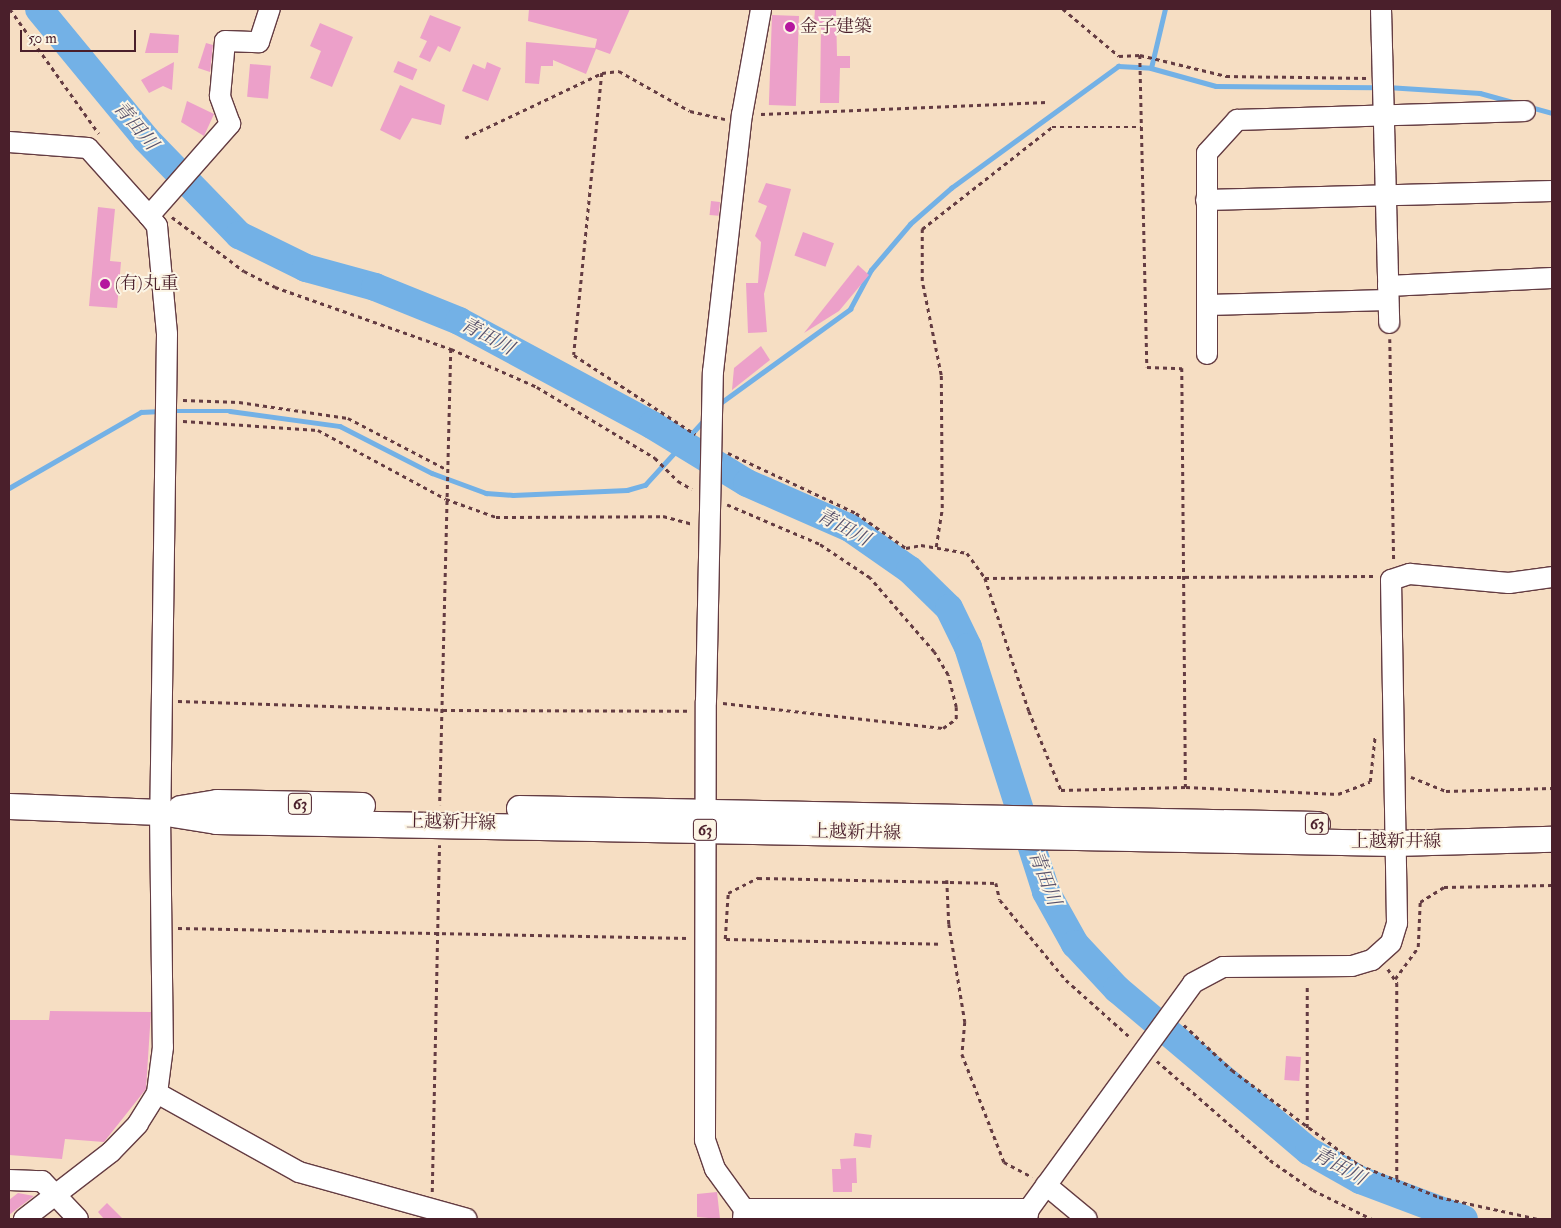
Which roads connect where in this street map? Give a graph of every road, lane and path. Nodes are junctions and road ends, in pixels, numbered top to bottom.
1 (10, 9) edge
2 (270, 9) edge
3 (761, 9) edge
4 (1063, 9) edge
5 (1381, 9) edge
6 (1140, 55) junction
7 (602, 73) junction
8 (1382, 78) junction
9 (1047, 102) dead end
10 (1524, 112) dead end
11 (1384, 114) junction
12 (741, 119) junction
13 (1140, 127) junction
14 (102, 137) dead end
15 (465, 138) dead end
16 (9, 142) edge
17 (1552, 191) edge
18 (1386, 199) junction
19 (1206, 200) junction
20 (159, 204) junction
21 (1552, 278) edge
22 (1388, 293) junction
23 (1208, 305) junction
24 (1389, 323) joint
25 (451, 350) junction
26 (1207, 354) dead end
27 (166, 400) junction
28 (166, 421) junction
29 (712, 448) junction
30 (447, 469) junction
31 (711, 493) junction
32 (446, 499) junction
33 (710, 530) junction
34 (936, 547) junction
35 (1187, 576) junction
36 (1394, 576) junction
37 (1552, 577) edge
38 (985, 578) junction
39 (162, 700) junction
40 (706, 706) junction
41 (443, 710) junction
42 (1410, 768) dead end
43 (1370, 782) dead end
44 (1186, 787) junction
45 (1552, 788) edge
46 (9, 806) edge
47 (160, 812) junction
48 (440, 814) junction
49 (706, 821) junction
50 (1552, 824) edge
51 (1395, 835) junction
52 (1552, 839) edge
53 (947, 880) junction
54 (1552, 885) edge
55 (162, 928) junction
56 (437, 932) junction
57 (703, 939) junction
58 (725, 939) junction
59 (940, 944) dead end
60 (1379, 954) junction
61 (1308, 967) junction
62 (1395, 979) junction
63 (1168, 1014) junction
64 (1148, 1045) junction
65 (158, 1093) junction
66 (1307, 1128) junction
67 (9, 1180) edge
68 (1397, 1180) junction
69 (1046, 1186) junction
70 (57, 1198) junction
71 (431, 1211) junction
72 (744, 1214) edge
73 (1028, 1214) edge
74 (24, 1219) edge
75 (78, 1219) edge
76 (467, 1219) edge
77 (1087, 1219) edge
78 (1372, 1219) edge
79 (1538, 1219) edge

1 - 14 path
2 - 20 street
3 - 12 street
4 - 6 path
5 - 8 street
6 - 8 path
6 - 13 path
7 - 12 path
7 - 15 path
7 - 29 path
8 - 11 street
9 - 12 path
10 - 11 street
11 - 18 street
11 - 19 street
12 - 29 street
13 - 34 path
13 - 35 path
16 - 20 street
17 - 18 street
18 - 19 street
18 - 22 street
19 - 23 street
20 - 25 path
20 - 27 street
21 - 22 street
22 - 23 street
22 - 24 street
23 - 26 street
24 - 36 path
25 - 30 path
25 - 31 path
27 - 28 street
27 - 30 path
28 - 32 path
28 - 39 street
29 - 31 street
29 - 34 path
30 - 32 path
31 - 33 street
31 - 40 path
32 - 33 path
32 - 41 path
33 - 40 street
34 - 38 path
35 - 36 path
35 - 38 path
35 - 44 path
36 - 37 street
36 - 51 street
38 - 44 path
39 - 41 path
39 - 47 street
40 - 41 path
40 - 49 street
41 - 48 path
42 - 45 path
43 - 44 path
46 - 47 main road, 上越新井線 / 63
47 - 48 main road, 上越新井線 / 63
47 - 55 street
48 - 49 main road, 上越新井線 / 63
48 - 56 path
49 - 51 main road, 上越新井線 / 63
49 - 57 street
50 - 51 main road, 上越新井線 / 63
51 - 52 main road, 上越新井線 / 63
51 - 60 street
53 - 58 path
53 - 64 path
53 - 69 path
54 - 62 path
55 - 56 path
55 - 65 street
56 - 57 path
56 - 71 path
57 - 58 path
57 - 72 street
58 - 59 path
60 - 61 street
60 - 62 path
61 - 63 street
61 - 66 path
62 - 68 path
63 - 64 street
63 - 66 path
64 - 69 street
64 - 78 path
65 - 70 street
65 - 71 street
66 - 68 path
67 - 70 street
68 - 79 path
69 - 73 street
69 - 77 street
70 - 74 street
70 - 75 street
71 - 76 street
72 - 73 street

